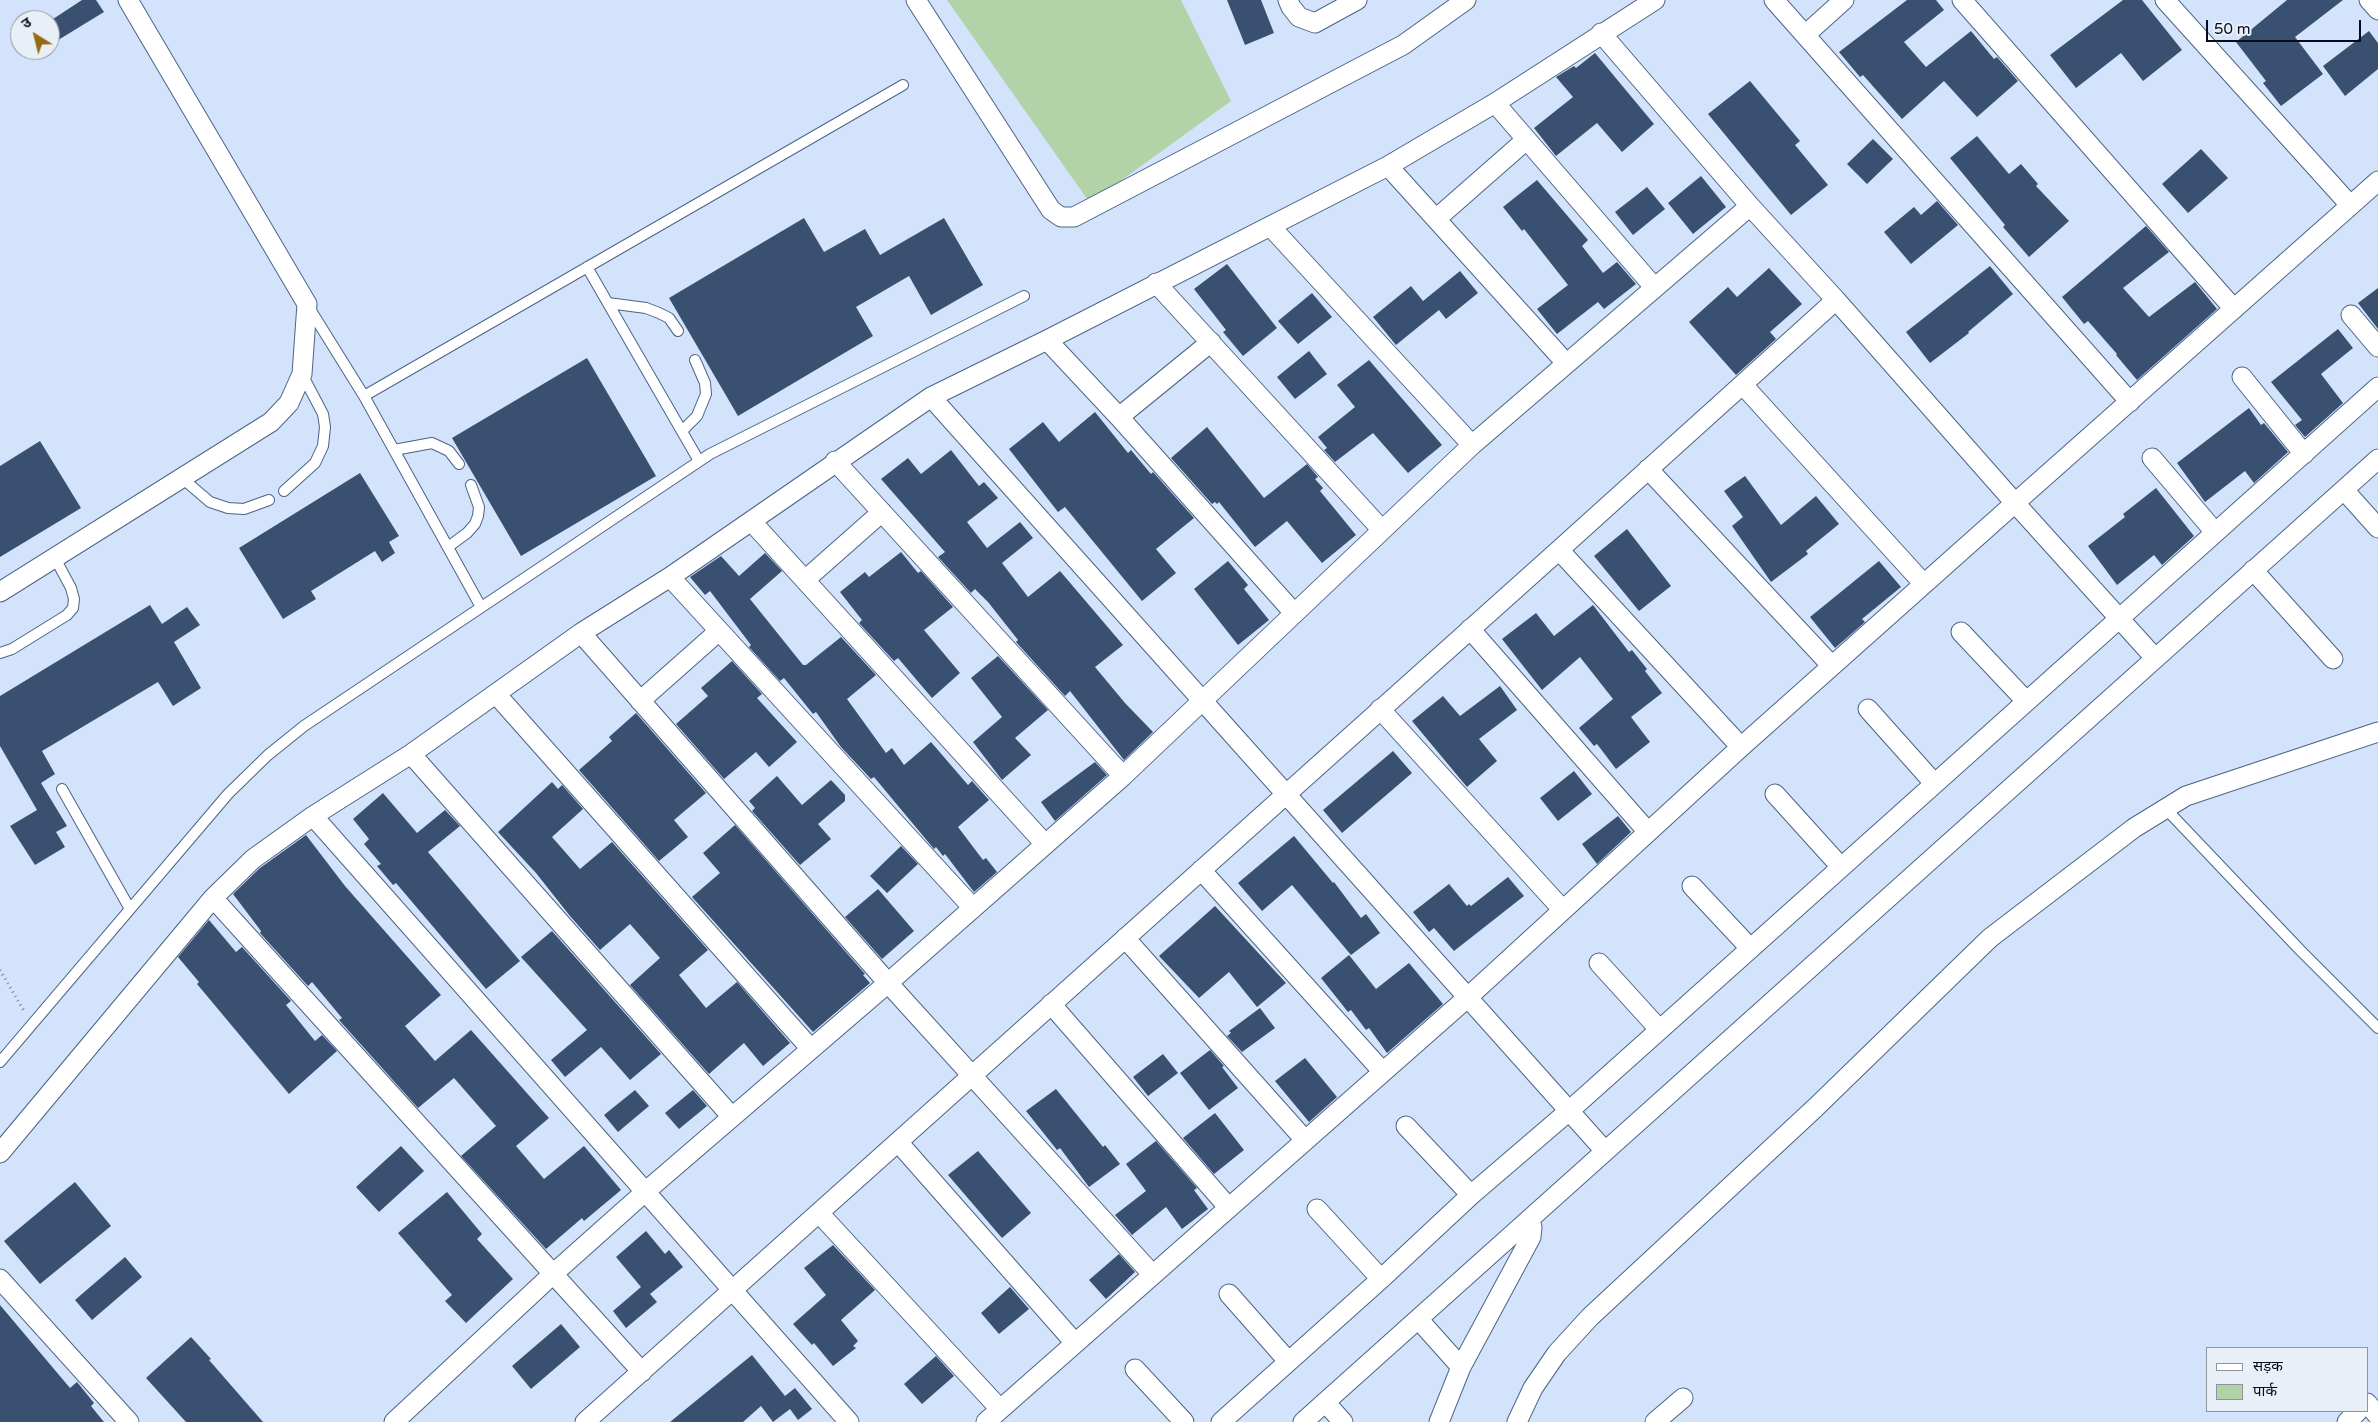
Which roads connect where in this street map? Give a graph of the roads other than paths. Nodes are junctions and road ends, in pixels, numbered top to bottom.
1 (128, 0) edge
2 (916, 0) edge
3 (1288, 0) edge
4 (1357, 0) edge
5 (1466, 0) edge
6 (1655, 0) edge
7 (1774, 0) edge
8 (1844, 0) edge
9 (1962, 0) edge
10 (2166, 0) edge
11 (2369, 0) edge
12 (2378, 10) edge
13 (1601, 33) junction
14 (1805, 35) junction
15 (903, 85) dead end
16 (1495, 103) junction
17 (1526, 140) junction
18 (1388, 166) junction
19 (2378, 181) edge
20 (2350, 205) junction
21 (1750, 206) junction
22 (1436, 219) junction
23 (1270, 226) junction
24 (587, 267) junction
25 (1156, 283) junction
26 (1654, 288) junction
27 (1024, 296) dead end
28 (1836, 300) junction
29 (608, 303) junction
30 (307, 304) junction
31 (2234, 309) junction
32 (2351, 315) dead end
33 (678, 332) dead end
34 (1047, 340) junction
35 (1211, 342) junction
36 (2378, 347) edge
37 (695, 360) dead end
38 (1566, 363) junction
39 (302, 374) junction
40 (2242, 377) dead end
41 (1743, 385) junction
42 (2378, 387) edge
43 (364, 396) junction
44 (931, 397) junction
45 (2130, 402) junction
46 (1119, 417) junction
47 (682, 431) junction
48 (1472, 445) junction
49 (394, 450) junction
50 (2304, 454) junction
51 (2152, 458) dead end
52 (2378, 459) edge
53 (699, 461) junction
54 (836, 461) junction
55 (459, 464) dead end
56 (1648, 469) junction
57 (182, 478) junction
58 (471, 485) dead end
59 (284, 490) dead end
60 (2344, 490) junction
61 (269, 500) dead end
62 (2015, 503) junction
63 (882, 512) junction
64 (752, 522) junction
65 (2378, 528) edge
66 (1382, 530) junction
67 (2214, 531) junction
68 (448, 547) junction
69 (1559, 550) junction
70 (55, 558) junction
71 (2253, 570) junction
72 (670, 577) junction
73 (805, 580) junction
74 (1923, 583) junction
75 (0, 592) edge
76 (481, 607) junction
77 (1294, 613) junction
78 (2118, 618) junction
79 (1470, 629) junction
80 (719, 631) junction
81 (1961, 632) dead end
82 (581, 633) junction
83 (0, 653) edge
84 (2155, 658) junction
85 (2333, 659) dead end
86 (1831, 666) junction
87 (496, 694) junction
88 (1203, 700) junction
89 (640, 701) junction
90 (2026, 701) junction
91 (1380, 709) junction
92 (1868, 709) dead end
93 (2378, 732) edge
94 (1741, 747) junction
95 (411, 754) junction
96 (1123, 776) junction
97 (1934, 783) junction
98 (62, 789) dead end
99 (1776, 794) dead end
100 (1285, 795) junction
101 (2165, 808) junction
102 (313, 816) junction
103 (1648, 832) junction
104 (1045, 844) junction
105 (1841, 867) junction
106 (1201, 870) junction
107 (1692, 886) dead end
108 (213, 898) junction
109 (973, 908) junction
110 (130, 909) junction
111 (1562, 909) junction
112 (1125, 938) junction
113 (1750, 948) junction
114 (1599, 962) dead end
115 (888, 983) junction
116 (1467, 998) junction
117 (1052, 1004) junction
118 (2378, 1028) edge
119 (1659, 1029) junction
120 (811, 1049) junction
121 (0, 1062) edge
122 (1383, 1072) junction
123 (972, 1076) junction
124 (1569, 1111) junction
125 (732, 1118) junction
126 (1406, 1126) dead end
127 (1305, 1140) junction
128 (898, 1142) junction
129 (1605, 1151) junction
130 (0, 1153) edge
131 (645, 1192) junction
132 (1471, 1195) junction
133 (1229, 1208) junction
134 (1317, 1209) dead end
135 (819, 1213) junction
136 (1529, 1220) junction
137 (553, 1274) junction
138 (1152, 1274) junction
139 (0, 1279) edge
140 (1381, 1279) junction
141 (732, 1291) junction
142 (1229, 1294) dead end
143 (1419, 1320) junction
144 (1075, 1343) junction
145 (1288, 1361) junction
146 (1461, 1367) junction
147 (1135, 1369) dead end
148 (642, 1372) junction
149 (2378, 1393) edge
150 (1683, 1398) dead end
151 (1325, 1402) junction
152 (2368, 1402) edge
153 (2368, 1404) edge
154 (1000, 1409) junction
155 (2357, 1412) edge
156 (2378, 1416) edge
157 (129, 1422) edge
158 (394, 1422) edge
159 (585, 1422) edge
160 (849, 1422) edge
161 (986, 1422) edge
162 (1184, 1422) edge
163 (1221, 1422) edge
164 (1303, 1422) edge
165 (1343, 1422) edge
166 (1439, 1422) edge
167 (1517, 1422) edge
168 (1655, 1422) edge
169 (2347, 1422) edge

1 - 30 street
2 - 5 street
3 - 4 street
6 - 13 street
7 - 14 street
8 - 14 street
9 - 31 street
10 - 20 street
11 - 12 street
13 - 16 street
13 - 21 street
14 - 45 street
15 - 24 lane
16 - 17 street
16 - 18 street
17 - 22 street
17 - 26 street
18 - 22 street
18 - 23 street
19 - 20 street
20 - 31 street
21 - 26 street
21 - 28 street
22 - 38 street
23 - 25 street
23 - 48 street
24 - 29 lane
24 - 43 lane
25 - 34 street
25 - 35 street
26 - 38 street
27 - 53 lane
28 - 41 street
28 - 62 street
29 - 33 lane
29 - 47 lane
30 - 39 street
30 - 43 lane
31 - 45 street
32 - 36 street
34 - 44 street
34 - 46 street
35 - 46 street
35 - 66 street
37 - 47 lane
38 - 48 street
39 - 57 street
39 - 59 lane
40 - 50 street
41 - 56 street
41 - 74 street
42 - 50 street
43 - 49 lane
44 - 54 street
44 - 88 street
45 - 62 street
46 - 77 street
47 - 53 lane
48 - 66 street
49 - 55 lane
49 - 68 lane
50 - 67 street
51 - 67 street
52 - 60 street
53 - 76 lane
54 - 63 street
54 - 64 street
56 - 69 street
56 - 86 street
57 - 61 lane
57 - 70 street
58 - 68 lane
60 - 65 street
60 - 71 street
62 - 74 street
62 - 78 street
63 - 73 street
63 - 96 street
64 - 72 street
64 - 73 street
66 - 77 street
67 - 78 street
68 - 76 lane
69 - 79 street
69 - 94 street
70 - 75 street
70 - 83 lane
71 - 84 street
71 - 85 street
72 - 80 street
72 - 82 street
73 - 104 street
74 - 86 street
76 - 110 lane
77 - 88 street
78 - 84 street
78 - 90 street
79 - 91 street
79 - 103 street
80 - 89 street
80 - 109 street
81 - 90 street
82 - 87 street
82 - 89 street
84 - 129 street
86 - 94 street
87 - 95 street
87 - 120 street
88 - 96 street
88 - 100 street
89 - 115 street
90 - 97 street
91 - 100 street
91 - 111 street
92 - 97 street
93 - 101 street
94 - 103 street
95 - 102 street
95 - 125 street
96 - 104 street
97 - 105 street
98 - 110 lane
99 - 105 street
100 - 106 street
100 - 116 street
101 - 118 lane
101 - 167 street
102 - 108 street
102 - 131 street
103 - 111 street
104 - 109 street
105 - 113 street
106 - 112 street
106 - 122 street
107 - 113 street
108 - 130 street
108 - 137 street
109 - 115 street
110 - 121 lane
111 - 116 street
112 - 117 street
112 - 127 street
113 - 119 street
114 - 119 street
115 - 120 street
115 - 123 street
116 - 122 street
116 - 124 street
117 - 123 street
117 - 133 street
119 - 124 street
120 - 125 street
122 - 127 street
123 - 128 street
123 - 138 street
124 - 129 street
124 - 132 street
125 - 131 street
126 - 132 street
127 - 133 street
128 - 135 street
128 - 144 street
129 - 136 street
131 - 137 street
131 - 141 street
132 - 140 street
133 - 138 street
134 - 140 street
135 - 141 street
135 - 154 street
136 - 143 street
136 - 146 street
137 - 148 street
137 - 158 street
138 - 144 street
139 - 157 street
140 - 145 street
141 - 148 street
141 - 160 street
142 - 145 street
143 - 146 street
143 - 151 street
144 - 154 street
145 - 163 street
146 - 166 street
147 - 162 street
148 - 159 street
149 - 152 street
150 - 168 street
151 - 164 street
151 - 165 street
153 - 156 street
154 - 161 street
155 - 169 street

